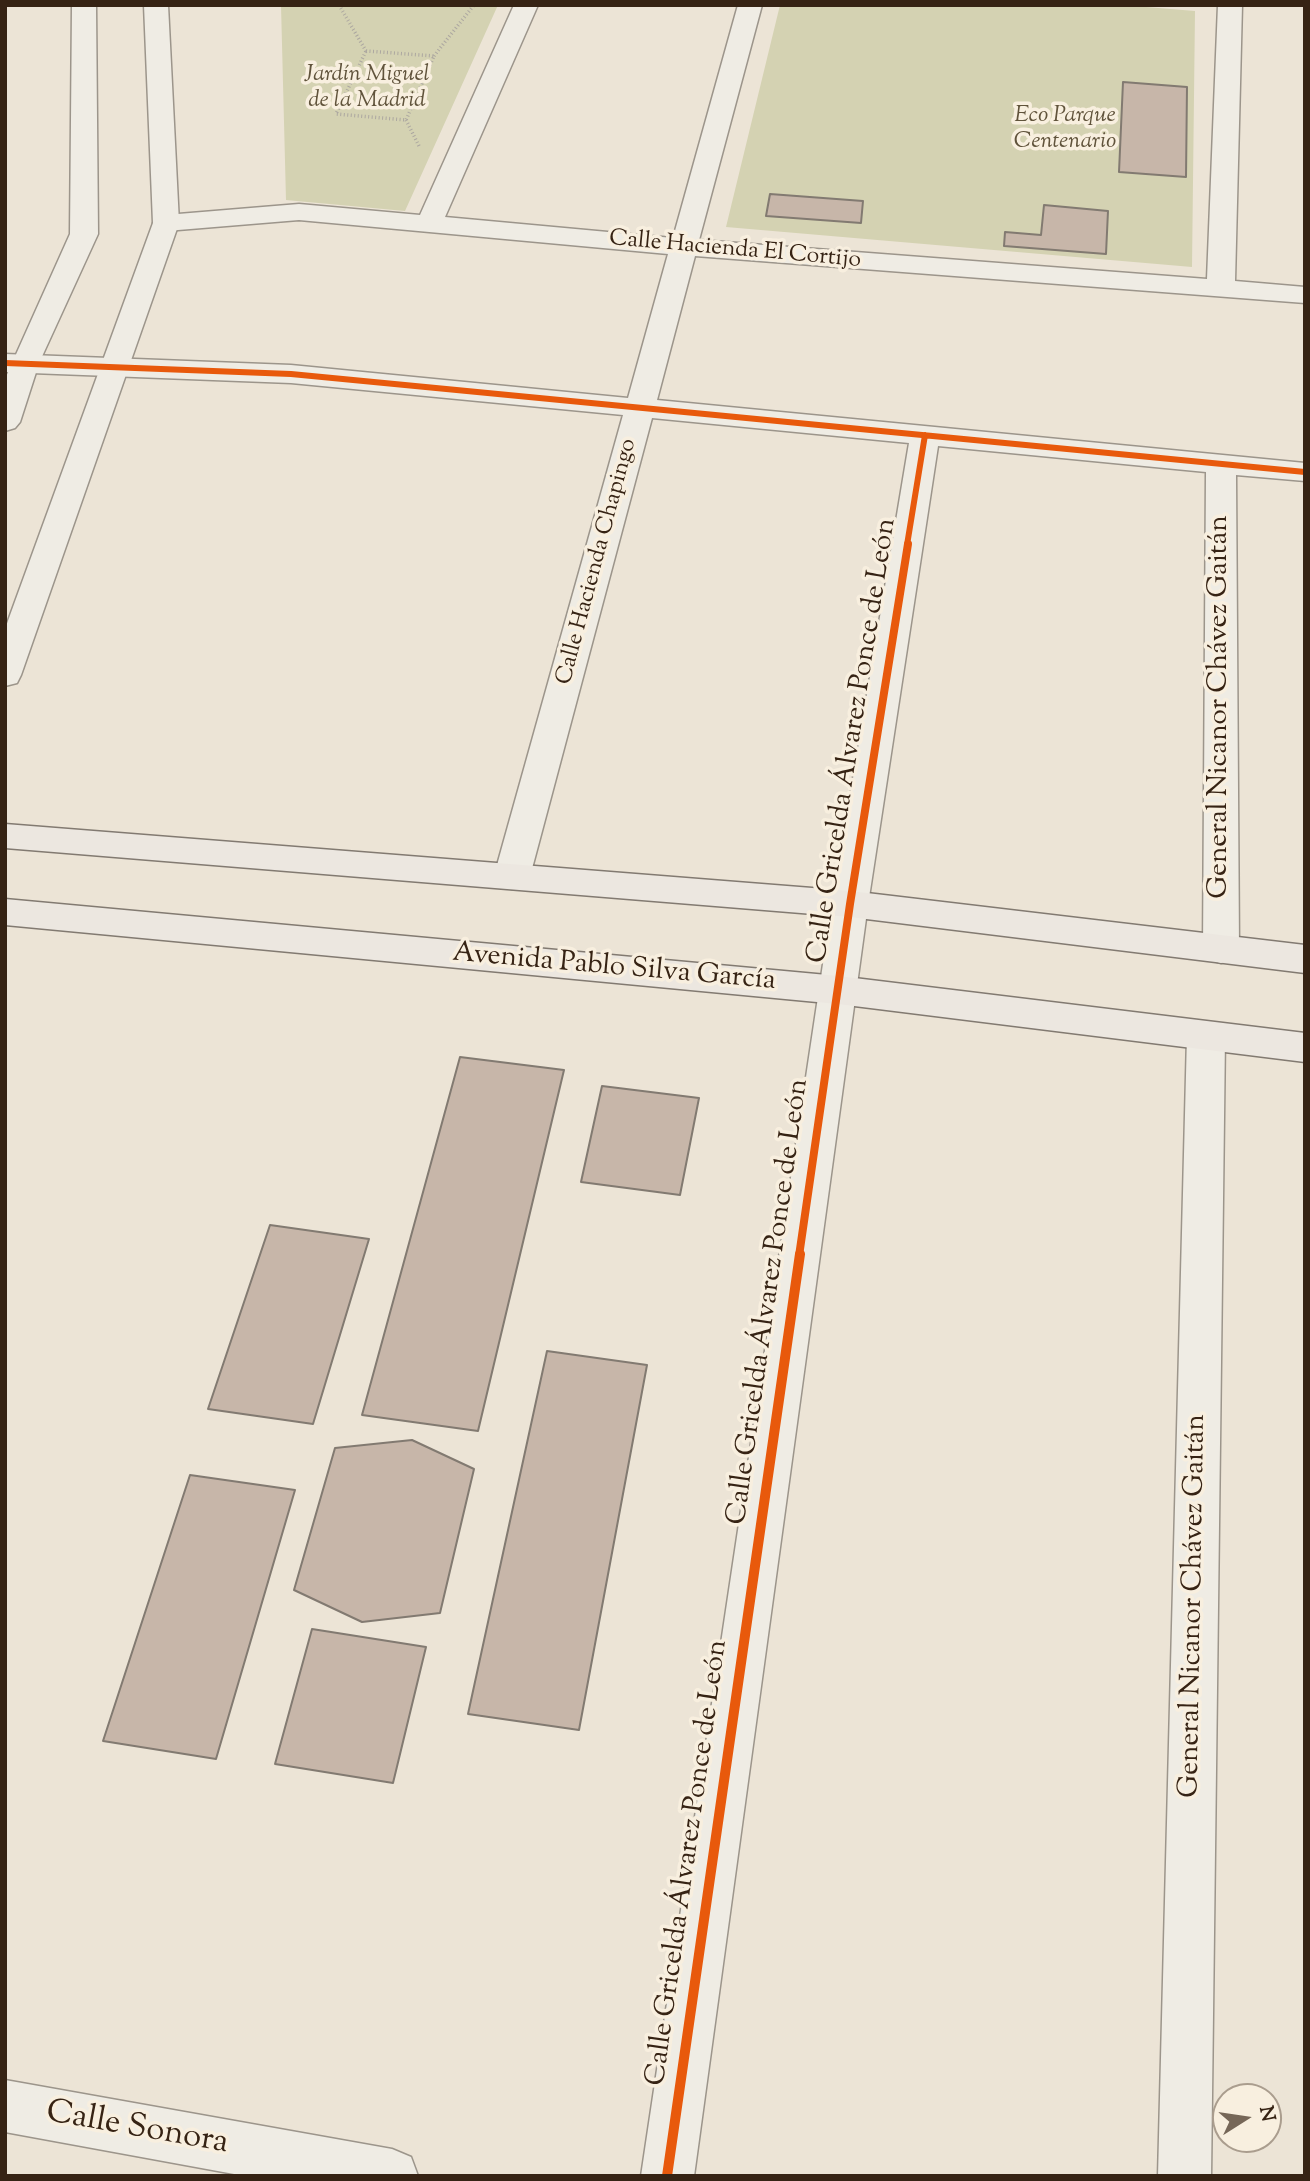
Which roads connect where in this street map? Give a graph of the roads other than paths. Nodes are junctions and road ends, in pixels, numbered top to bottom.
1 (83, 5) edge
2 (156, 5) edge
3 (526, 5) edge
4 (750, 5) edge
5 (1230, 5) edge
6 (166, 223) junction
7 (428, 226) junction
8 (684, 247) junction
9 (1222, 289) junction
10 (1305, 296) edge
11 (15, 363) edge
12 (115, 367) junction
13 (640, 408) junction
14 (5, 422) edge
15 (925, 435) junction
16 (1221, 464) junction
17 (1305, 472) edge
18 (5, 675) edge
19 (5, 836) edge
20 (512, 876) junction
21 (850, 904) junction
22 (5, 912) edge
23 (1221, 949) junction
24 (1305, 960) edge
25 (838, 990) junction
26 (1206, 1036) junction
27 (1305, 1048) edge
28 (5, 2106) edge
29 (392, 2176) edge
30 (667, 2176) edge
31 (1184, 2176) edge

1 - 11 street
2 - 6 street
3 - 7 street
4 - 8 street, Calle Hacienda Chapingo
5 - 9 street
6 - 7 street, Calle Hacienda El Cortijo
6 - 12 street
7 - 8 street, Calle Hacienda El Cortijo
8 - 9 street, Calle Hacienda El Cortijo
8 - 13 street, Calle Hacienda Chapingo
9 - 10 street, Calle Hacienda El Cortijo
11 - 12 street
11 - 14 street
12 - 13 street
12 - 18 street
13 - 15 street
13 - 20 street, Calle Hacienda Chapingo
15 - 16 street
15 - 21 street, Calle Gricelda Álvarez Ponce de León
16 - 17 street
16 - 23 street, General Nicanor Chávez Gaitán
19 - 20 main road
20 - 21 main road
21 - 23 main road
21 - 25 street, Calle Gricelda Álvarez Ponce de León
22 - 25 main road, Avenida Pablo Silva García
23 - 24 main road
25 - 26 main road, Avenida Pablo Silva García
25 - 30 street, Calle Gricelda Álvarez Ponce de León
26 - 27 main road, Avenida Pablo Silva García
26 - 31 street, General Nicanor Chávez Gaitán
28 - 29 street, Calle Sonora

